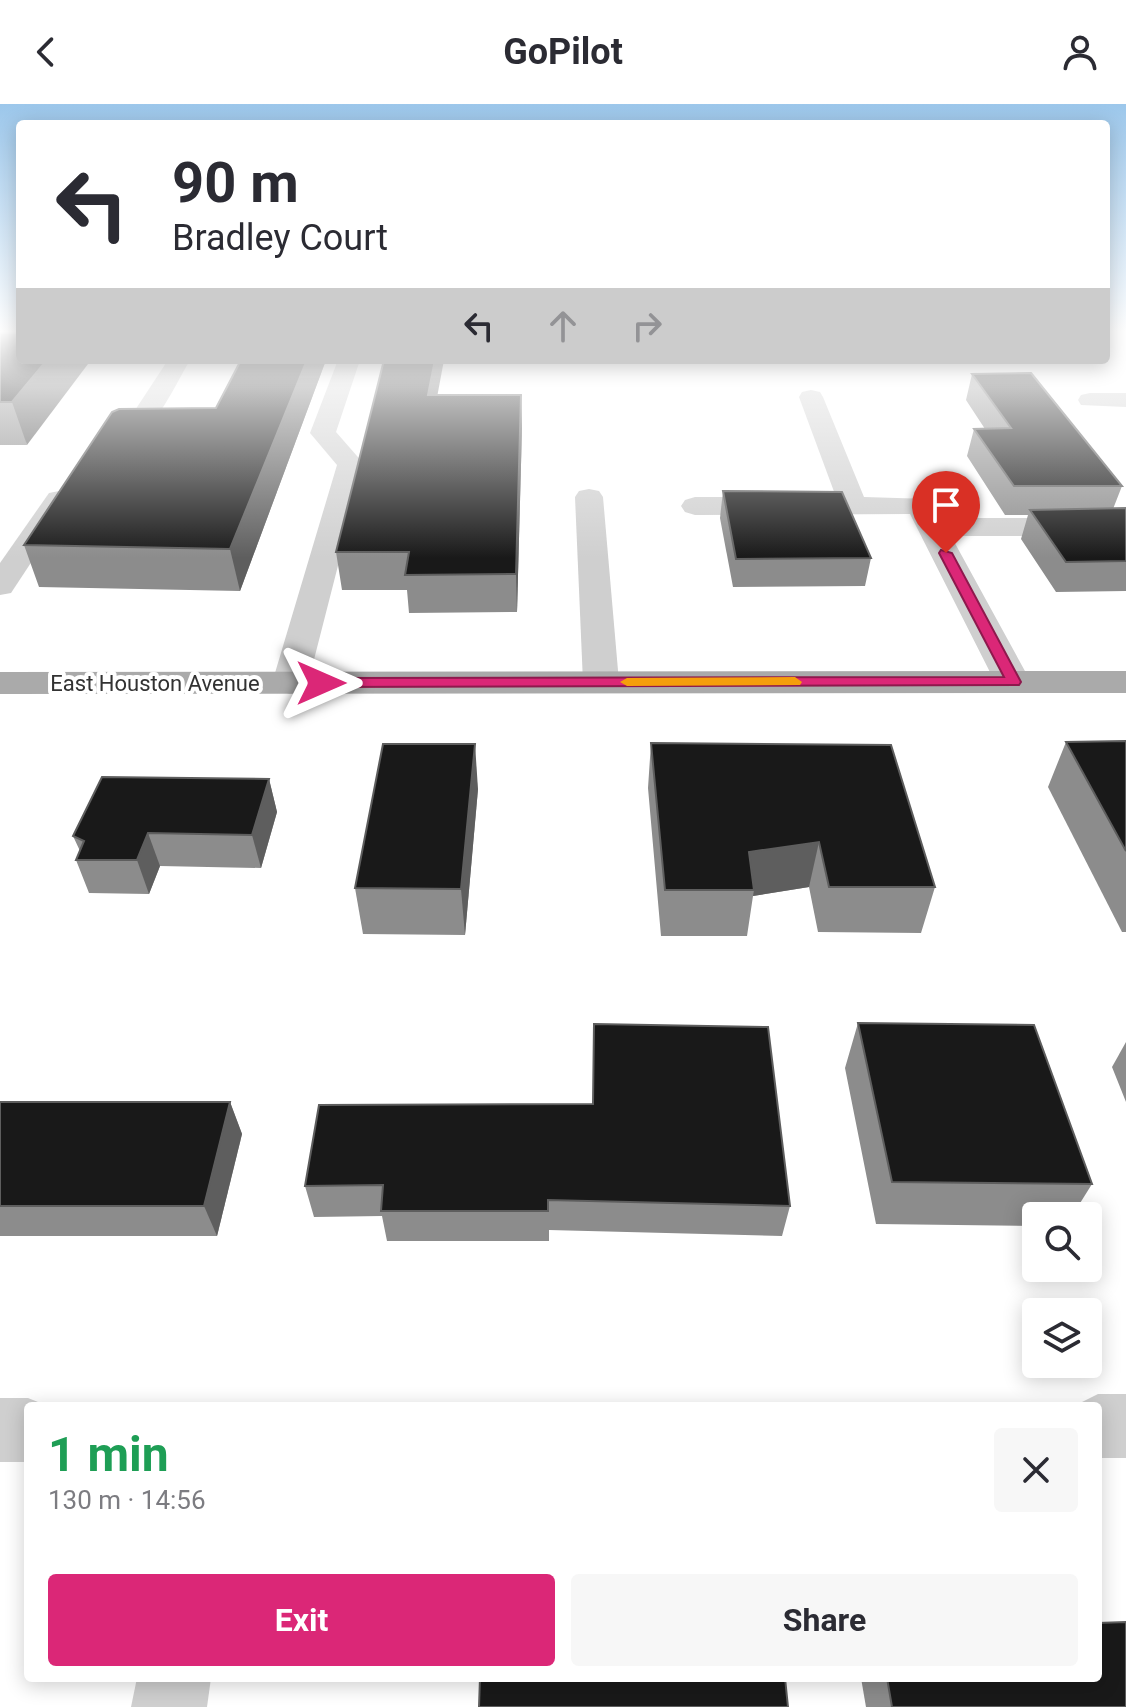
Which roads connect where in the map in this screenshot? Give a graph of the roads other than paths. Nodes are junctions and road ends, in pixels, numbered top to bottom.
1 (148, 408) edge
2 (332, 408) edge
3 (815, 408) edge
4 (589, 497) dead end
5 (695, 506) dead end
6 (854, 506) junction
7 (926, 516) junction
8 (1126, 527) edge
9 (0, 586) edge
10 (601, 682) junction
11 (1013, 682) junction
12 (1126, 682) edge
13 (0, 683) edge
14 (290, 683) junction
15 (1102, 1426) edge
16 (1126, 1426) edge
17 (0, 1430) edge
18 (24, 1430) edge
19 (173, 1682) edge
20 (169, 1707) edge

1 - 9 street
2 - 14 street
3 - 6 street
4 - 10 street
5 - 6 street
6 - 7 street
7 - 8 street
7 - 11 street
10 - 11 main road, East Houston Avenue
10 - 14 main road, East Houston Avenue
11 - 12 main road, East Houston Avenue
13 - 14 main road, East Houston Avenue
15 - 16 street
17 - 18 street
19 - 20 street

